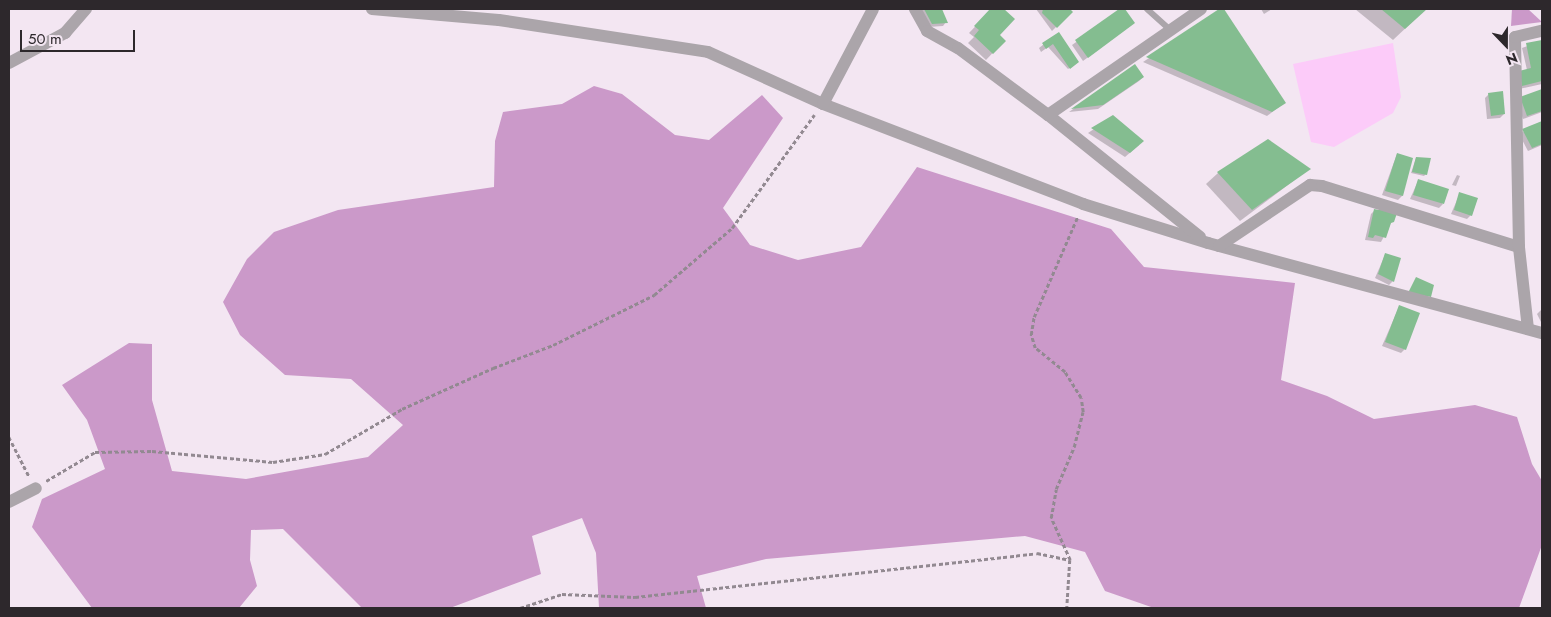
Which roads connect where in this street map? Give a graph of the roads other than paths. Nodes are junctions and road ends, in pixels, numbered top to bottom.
1 (86, 9) edge
2 (372, 9) edge
3 (873, 9) edge
4 (915, 9) edge
5 (1147, 9) edge
6 (1201, 9) edge
7 (1170, 30) junction
8 (1542, 31) edge
9 (9, 63) edge
10 (823, 104) junction
11 (1048, 115) junction
12 (1213, 245) junction
13 (1519, 247) junction
14 (1528, 329) junction
15 (1542, 333) edge
16 (36, 488) road end
17 (9, 502) edge

1 - 9 street
2 - 10 street
3 - 10 street
4 - 11 street
5 - 7 lane
6 - 7 street
7 - 11 street
8 - 13 street
10 - 12 street
11 - 12 street
12 - 13 street
12 - 14 street
13 - 14 street
14 - 15 street
16 - 17 street

